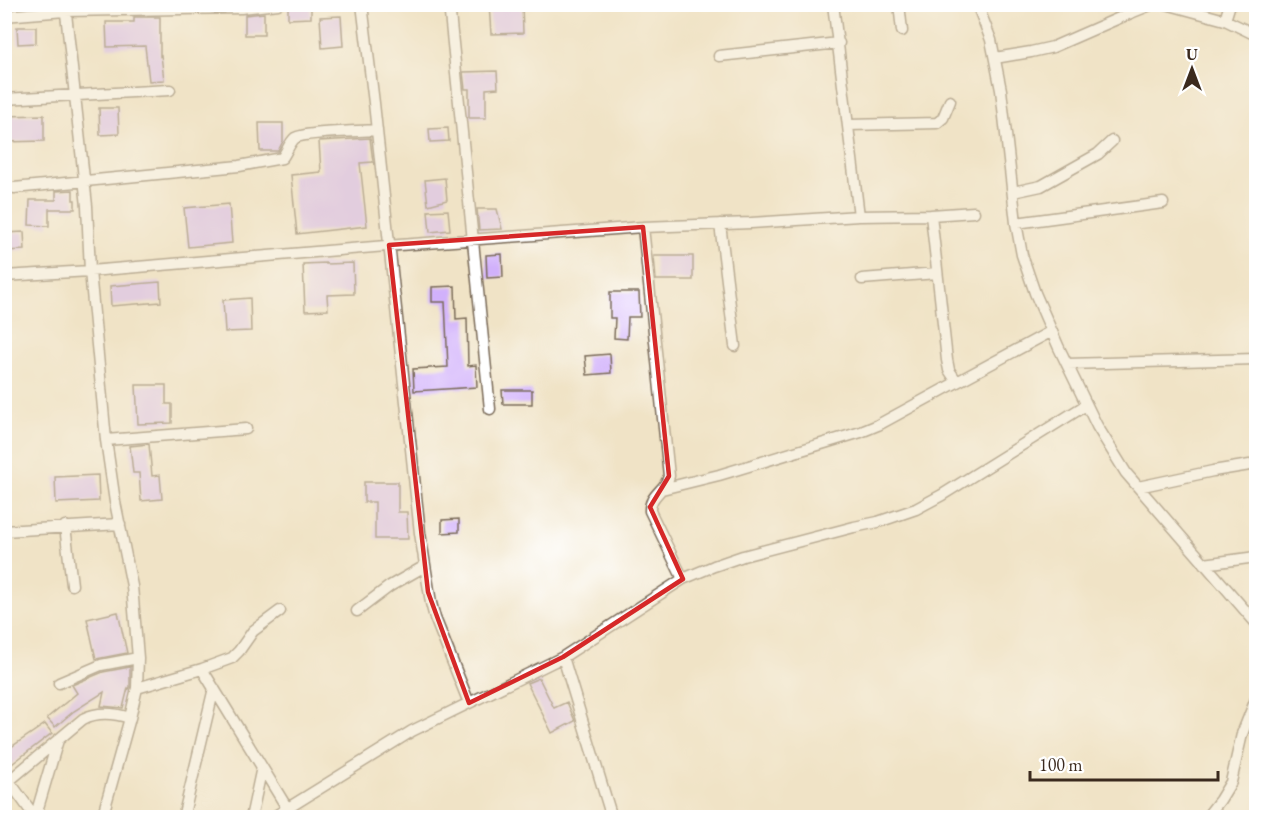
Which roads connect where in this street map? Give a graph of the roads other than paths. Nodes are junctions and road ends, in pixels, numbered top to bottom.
1 (278, 4) edge
2 (362, 4) edge
3 (449, 4) edge
4 (833, 4) edge
5 (899, 4) edge
6 (977, 4) edge
7 (1153, 4) edge
8 (1166, 4) edge
9 (1230, 4) edge
10 (65, 8) edge
11 (4, 16) edge
12 (1225, 20) junction
13 (902, 31) dead end
14 (1257, 35) edge
15 (838, 43) junction
16 (719, 56) dead end
17 (995, 58) junction
18 (170, 90) dead end
19 (75, 96) junction
20 (4, 99) edge
21 (950, 101) dead end
22 (849, 126) junction
23 (377, 130) junction
24 (1112, 141) dead end
25 (84, 181) junction
26 (14, 188) dead end
27 (1013, 192) junction
28 (1163, 203) dead end
29 (974, 212) dead end
30 (931, 215) junction
31 (859, 216) junction
32 (1016, 223) junction
33 (720, 224) junction
34 (643, 227) junction
35 (473, 240) junction
36 (389, 245) junction
37 (90, 271) junction
38 (937, 273) junction
39 (4, 276) edge
40 (862, 279) dead end
41 (1052, 331) junction
42 (735, 346) dead end
43 (1257, 359) edge
44 (1067, 364) junction
45 (957, 382) junction
46 (1086, 405) junction
47 (490, 409) dead end
48 (246, 429) dead end
49 (106, 440) junction
50 (1257, 464) edge
51 (1138, 487) junction
52 (662, 489) junction
53 (120, 524) junction
54 (65, 526) junction
55 (4, 531) edge
56 (1257, 557) edge
57 (1204, 564) junction
58 (425, 566) junction
59 (683, 579) junction
60 (72, 585) dead end
61 (280, 611) dead end
62 (357, 611) dead end
63 (1257, 623) edge
64 (563, 657) junction
65 (138, 658) junction
66 (202, 669) junction
67 (59, 683) dead end
68 (137, 688) junction
69 (214, 688) junction
70 (1257, 699) edge
71 (469, 703) junction
72 (130, 718) junction
73 (58, 740) junction
74 (262, 767) junction
75 (7, 783) edge
76 (287, 808) junction
77 (35, 817) edge
78 (102, 818) edge
79 (183, 818) edge
80 (251, 818) edge
81 (272, 818) edge
82 (612, 818) edge
83 (1206, 818) edge

1 - 10 street
2 - 23 street
3 - 35 street
4 - 15 street
5 - 13 street
6 - 17 street
7 - 17 street
8 - 12 street
9 - 12 street
10 - 11 street
10 - 19 street
12 - 14 street
15 - 16 street
15 - 22 street
17 - 27 street
18 - 19 street
19 - 20 street
19 - 25 street
21 - 22 street
22 - 31 street
23 - 25 street
23 - 36 street
24 - 27 street
25 - 26 street
25 - 37 street
27 - 32 street
28 - 32 street
29 - 30 street
30 - 31 street
30 - 38 street
31 - 33 street
32 - 41 street
33 - 34 street
33 - 42 street
34 - 35 street
34 - 52 street
35 - 36 street
35 - 47 street
36 - 37 street
36 - 58 street
37 - 39 street
37 - 49 street
38 - 40 street
38 - 45 street
41 - 44 street
41 - 45 street
43 - 44 street
44 - 46 street
45 - 52 street
46 - 51 street
46 - 59 street
48 - 49 street
49 - 53 street
50 - 51 street
51 - 57 street
52 - 59 street
53 - 54 street
53 - 65 street
54 - 55 street
54 - 60 street
56 - 57 street
57 - 63 street
58 - 62 street
58 - 71 street
59 - 64 street
61 - 66 street
64 - 71 street
64 - 82 street
65 - 67 street
65 - 68 street
66 - 68 street
66 - 69 street
68 - 72 street
69 - 74 street
69 - 79 street
70 - 83 street
71 - 76 street
72 - 73 street
72 - 78 street
73 - 75 street
73 - 77 street
74 - 76 street
74 - 80 street
75 - 77 street
76 - 81 street

